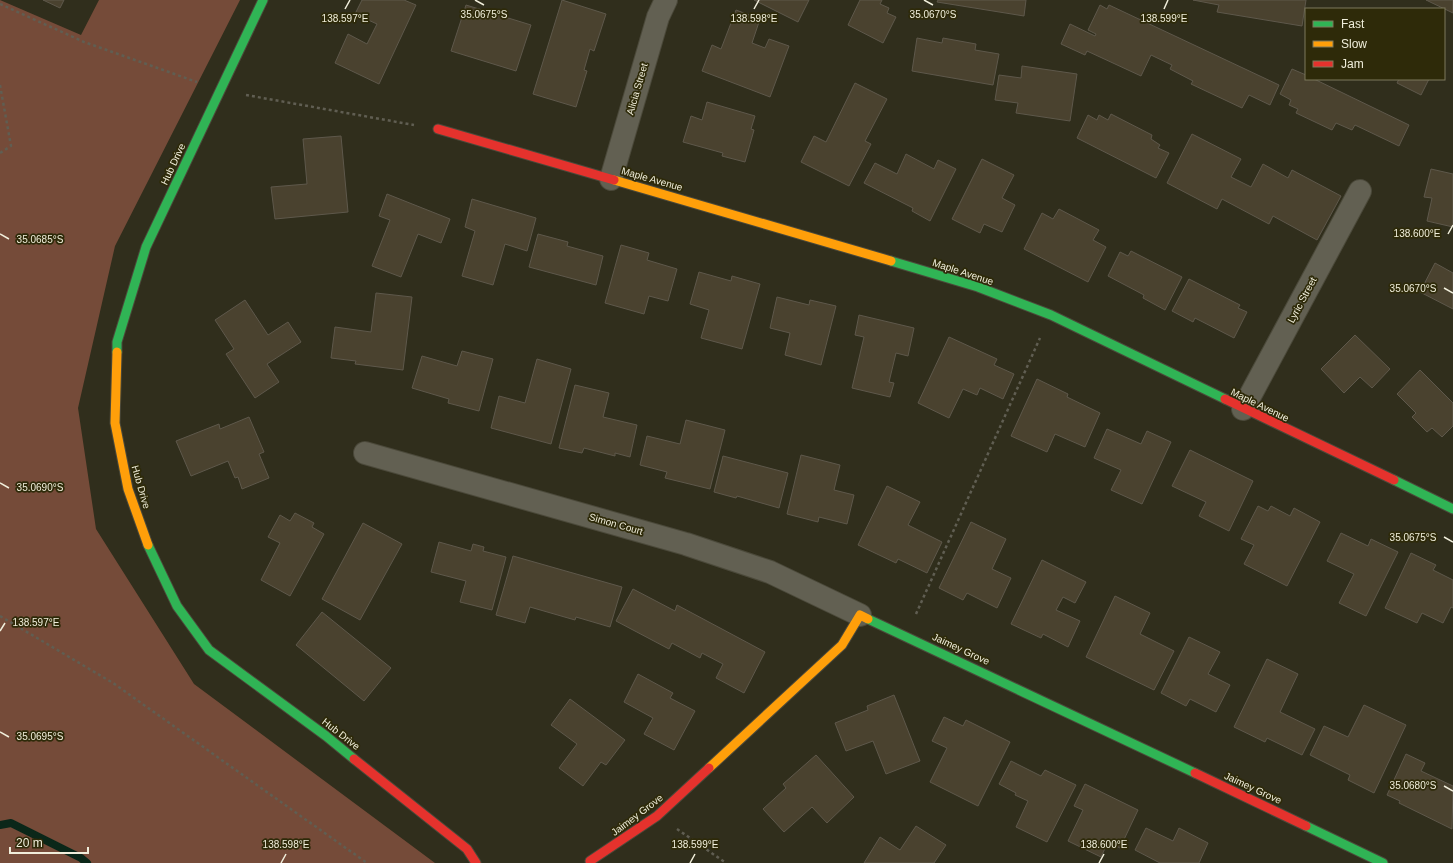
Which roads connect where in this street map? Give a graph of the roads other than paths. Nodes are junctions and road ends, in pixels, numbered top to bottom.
1 (263, 0) edge
2 (666, 0) edge
3 (438, 130) road end
4 (611, 178) junction
5 (1360, 191) dead end
6 (1243, 409) junction
7 (365, 453) dead end
8 (1453, 509) edge
9 (860, 615) junction
10 (590, 861) dead end
11 (476, 863) edge
12 (1383, 863) edge

1 - 11 street, Hub Drive
2 - 4 street, Alicia Street
3 - 4 street, Maple Avenue
4 - 6 street, Maple Avenue
5 - 6 street, Lyric Street
6 - 8 street, Maple Avenue
7 - 9 street, Simon Court
9 - 10 street, Jaimey Grove
9 - 12 street, Jaimey Grove

